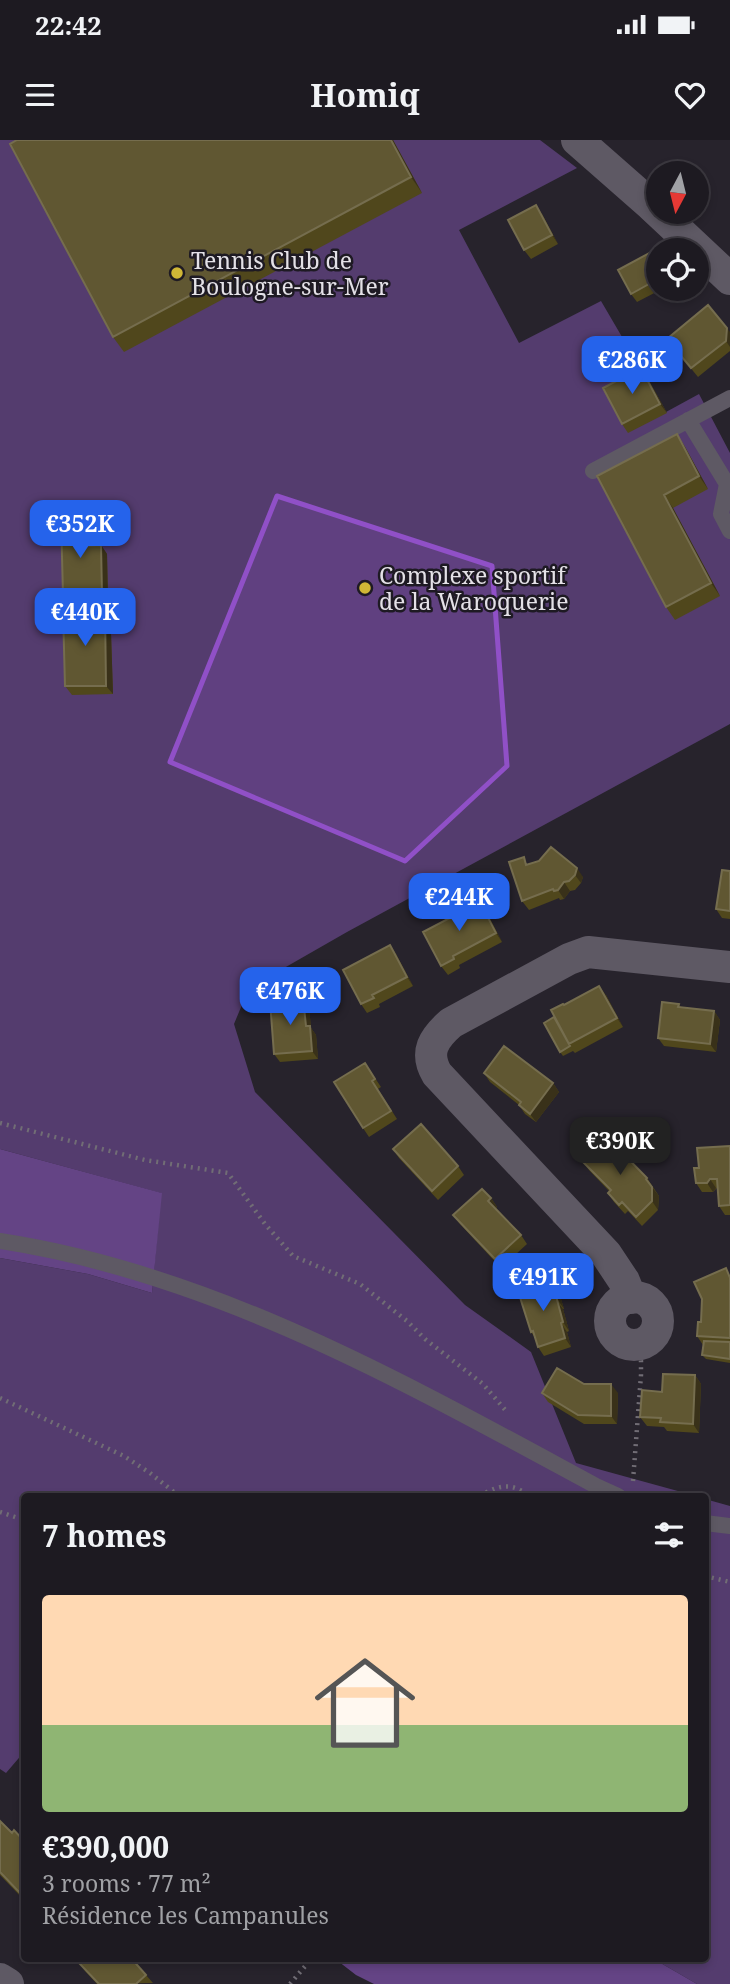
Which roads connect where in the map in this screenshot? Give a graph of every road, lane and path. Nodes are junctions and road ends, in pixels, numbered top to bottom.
1 (577, 140) edge
2 (730, 279) edge
3 (730, 398) edge
4 (688, 420) junction
5 (593, 471) dead end
6 (730, 531) edge
7 (730, 967) edge
8 (0, 1123) edge
9 (0, 1241) edge
10 (638, 1345) joint
11 (0, 1398) edge
12 (528, 1449) junction
13 (632, 1487) dead end
14 (516, 1488) junction
15 (175, 1493) edge
16 (485, 1493) edge
17 (516, 1493) edge
18 (524, 1493) edge
19 (611, 1493) edge
20 (0, 1512) edge
21 (21, 1519) edge
22 (709, 1523) edge
23 (730, 1526) edge
24 (709, 1577) edge
25 (730, 1582) edge
26 (309, 1962) edge
27 (0, 1979) edge
28 (8, 1984) edge
29 (290, 1984) edge

1 - 2 street
3 - 4 lane
4 - 5 lane
4 - 6 lane
7 - 10 street
8 - 12 path
9 - 12 lane
10 - 13 path
11 - 15 path
12 - 19 lane
14 - 16 path
14 - 17 path
14 - 18 path
20 - 21 path
22 - 23 lane
24 - 25 path
26 - 29 path
27 - 28 street

